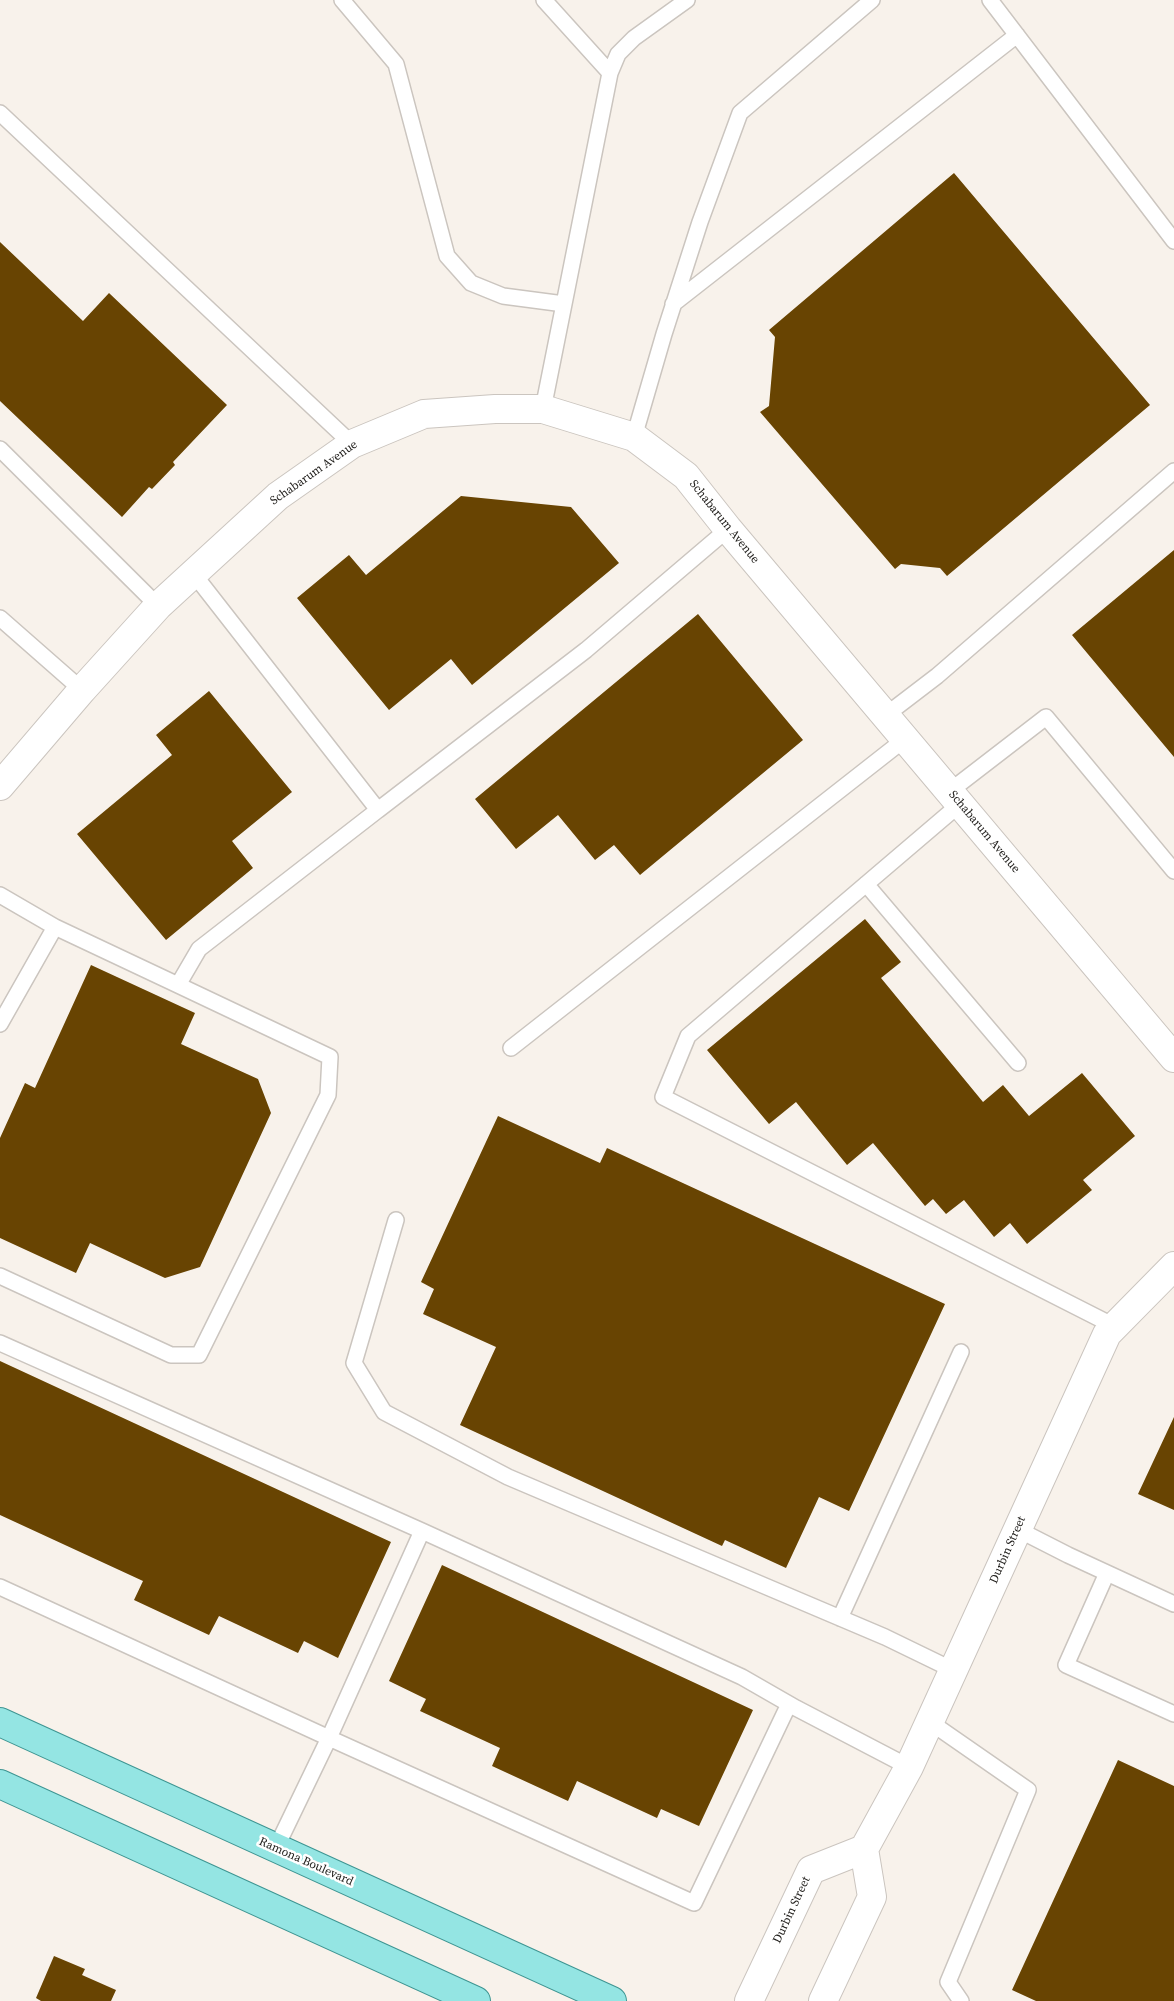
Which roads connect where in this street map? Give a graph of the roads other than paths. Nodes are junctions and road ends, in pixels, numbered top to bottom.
1 (342, 0) edge
2 (544, 0) edge
3 (872, 0) edge
4 (990, 0) edge
5 (681, 1) edge
6 (1017, 35) junction
7 (610, 73) junction
8 (0, 114) edge
9 (1174, 241) edge
10 (564, 304) junction
11 (674, 304) junction
12 (543, 409) junction
13 (634, 437) junction
14 (352, 444) junction
15 (0, 450) edge
16 (1174, 471) edge
17 (728, 529) junction
18 (194, 573) junction
19 (158, 606) junction
20 (0, 618) edge
21 (82, 690) junction
22 (886, 715) junction
23 (905, 739) junction
24 (0, 786) edge
25 (955, 798) junction
26 (378, 810) junction
27 (1174, 870) edge
28 (866, 884) junction
29 (0, 895) edge
30 (55, 927) junction
31 (178, 985) junction
32 (0, 1024) edge
33 (511, 1048) dead end
34 (1174, 1058) edge
35 (1018, 1063) dead end
36 (396, 1220) dead end
37 (1174, 1266) edge
38 (0, 1276) edge
39 (1114, 1326) junction
40 (0, 1343) edge
41 (961, 1352) dead end
42 (1018, 1529) junction
43 (422, 1531) junction
44 (1107, 1573) junction
45 (0, 1587) edge
46 (1174, 1604) edge
47 (840, 1618) junction
48 (953, 1670) junction
49 (789, 1704) junction
50 (1174, 1714) edge
51 (0, 1722) edge
52 (930, 1722) junction
53 (329, 1738) junction
54 (909, 1767) junction
55 (0, 1784) edge
56 (276, 1848) junction
57 (864, 1849) junction
58 (476, 2001) edge
59 (612, 2001) edge
60 (750, 2001) edge
61 (823, 2001) edge
62 (961, 2001) edge

1 - 10 lane
2 - 7 lane
3 - 11 lane
4 - 6 lane
5 - 7 lane
6 - 9 lane
6 - 11 lane
7 - 10 lane
8 - 14 lane
10 - 12 lane
11 - 13 lane
12 - 13 street, Schabarum Avenue
12 - 14 street, Schabarum Avenue
13 - 17 street, Schabarum Avenue
14 - 18 street, Schabarum Avenue
15 - 19 lane
16 - 22 lane
17 - 22 street, Schabarum Avenue
17 - 26 lane
18 - 19 street, Schabarum Avenue
18 - 26 lane
19 - 21 street, Schabarum Avenue
20 - 21 lane
21 - 24 street, Schabarum Avenue
22 - 23 street, Schabarum Avenue
23 - 25 street, Schabarum Avenue
23 - 33 lane
25 - 27 lane
25 - 28 lane
25 - 34 street, Schabarum Avenue
26 - 31 lane
28 - 35 lane
28 - 39 lane
29 - 30 lane
30 - 31 lane
30 - 32 lane
31 - 38 lane
36 - 47 lane
37 - 39 street, Durbin Street
39 - 42 street, Durbin Street
40 - 43 lane
41 - 47 lane
42 - 44 lane
42 - 48 street, Durbin Street
43 - 49 lane
43 - 53 lane
44 - 46 lane
44 - 50 lane
45 - 53 lane
47 - 48 lane
48 - 52 street, Durbin Street
49 - 53 lane
49 - 54 lane
51 - 56 main road, Ramona Boulevard
52 - 54 street, Durbin Street
52 - 62 lane
53 - 56 lane
54 - 57 street, Durbin Street
55 - 58 main road
56 - 59 main road, Ramona Boulevard
57 - 60 street, Durbin Street
57 - 61 street

